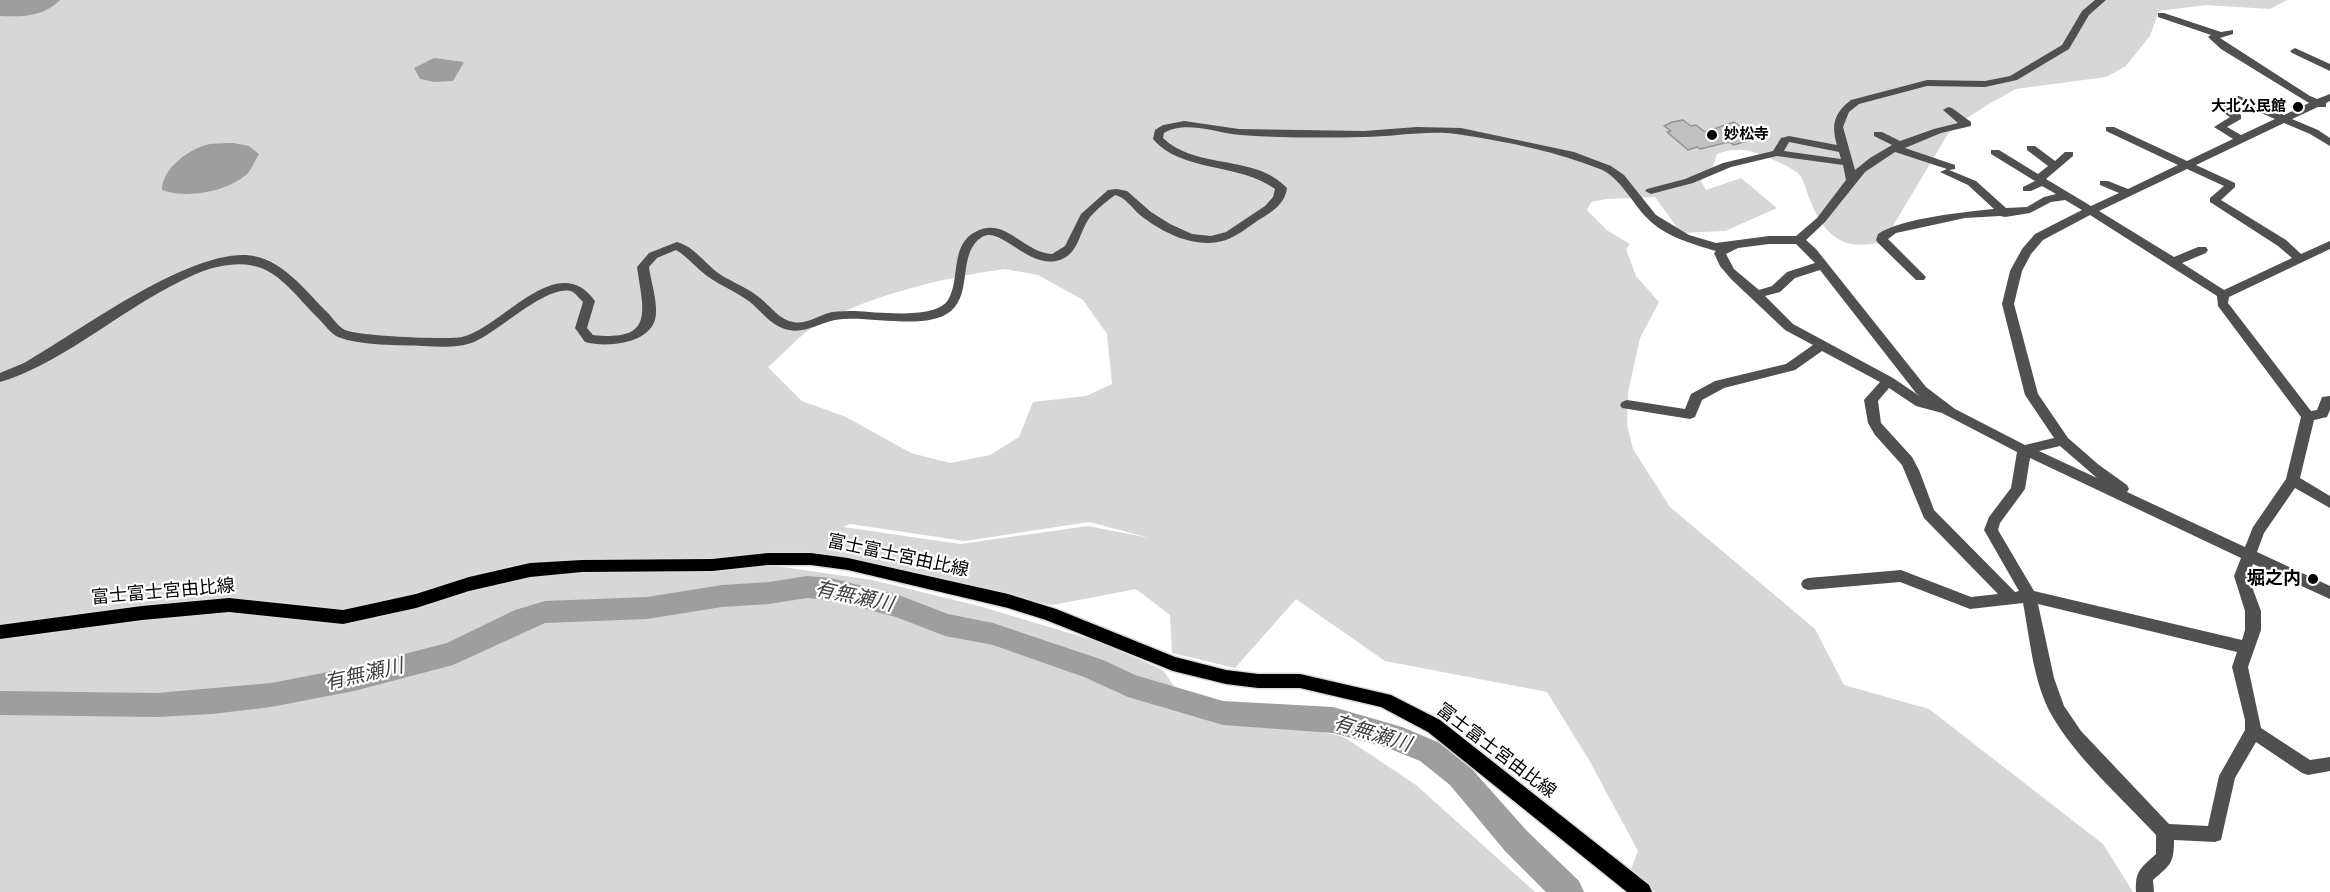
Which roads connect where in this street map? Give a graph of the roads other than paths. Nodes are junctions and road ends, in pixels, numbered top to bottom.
1 (2101, 0) edge
2 (2161, 15) dead end
3 (2230, 32) dead end
4 (2218, 34) junction
5 (2295, 51) dead end
6 (2330, 68) edge
7 (2330, 97) edge
8 (2235, 98) dead end
9 (2318, 103) junction
10 (2219, 106) dead end
11 (2330, 108) edge
12 (1948, 110) dead end
13 (2285, 119) junction
14 (2110, 129) dead end
15 (1878, 134) dead end
16 (2243, 140) junction
17 (2330, 143) edge
18 (1898, 147) junction
19 (2031, 148) dead end
20 (1845, 150) junction
21 (1995, 152) dead end
22 (1777, 153) junction
23 (2069, 154) dead end
24 (1849, 163) junction
25 (2055, 166) junction
26 (2187, 166) junction
27 (1851, 180) junction
28 (2041, 180) junction
29 (2104, 183) dead end
30 (2027, 189) dead end
31 (1651, 191) dead end
32 (2129, 193) junction
33 (2068, 196) junction
34 (2092, 210) junction
35 (2005, 214) junction
36 (1799, 240) junction
37 (1737, 243) junction
38 (2330, 245) edge
39 (2202, 250) dead end
40 (2299, 258) junction
41 (2173, 261) junction
42 (1821, 265) junction
43 (1920, 277) dead end
44 (1757, 295) junction
45 (2223, 295) junction
46 (1822, 345) junction
47 (0, 378) edge
48 (1888, 381) junction
49 (2330, 401) edge
50 (1627, 405) dead end
51 (1950, 412) junction
52 (2308, 416) junction
53 (2063, 441) junction
54 (2024, 450) junction
55 (2293, 480) junction
56 (2330, 502) edge
57 (2162, 514) junction
58 (2247, 554) junction
59 (1808, 584) dead end
60 (2330, 593) edge
61 (2010, 596) junction
62 (2029, 596) junction
63 (0, 632) edge
64 (2246, 648) junction
65 (2253, 731) junction
66 (2330, 764) edge
67 (2165, 832) junction
68 (1642, 892) edge
69 (2145, 892) edge

1 - 20 street
2 - 4 street
3 - 4 street
4 - 9 street
5 - 6 street
7 - 9 street
8 - 13 street
9 - 11 street
9 - 13 street
10 - 16 street
12 - 18 street
13 - 16 street
13 - 17 street
14 - 26 street
15 - 18 street
16 - 26 street
18 - 27 street
18 - 35 street
19 - 25 street
20 - 22 street
20 - 24 street
21 - 28 street
22 - 24 street
22 - 31 street
23 - 25 street
24 - 27 street
25 - 28 street
26 - 32 street
26 - 40 street
27 - 36 street
28 - 30 street
28 - 33 street
29 - 32 street
32 - 34 street
33 - 34 street
33 - 35 street
34 - 41 street
34 - 53 street
35 - 43 street
36 - 37 street
36 - 42 street
37 - 44 street
37 - 47 street
38 - 40 street
39 - 41 street
40 - 45 street
41 - 45 street
42 - 44 street
42 - 51 street
44 - 46 street
45 - 52 street
46 - 48 street
46 - 50 street
48 - 51 street
48 - 61 street
49 - 52 street
51 - 54 street
52 - 55 street
53 - 54 street
53 - 57 street
54 - 57 street
54 - 62 street
55 - 56 street
55 - 58 street
57 - 58 street
58 - 60 street
58 - 64 street
59 - 61 street
61 - 62 street
62 - 64 street
62 - 67 street
63 - 68 main road, 富士富士宮由比線
64 - 65 street
65 - 66 street
65 - 67 street
67 - 69 street

